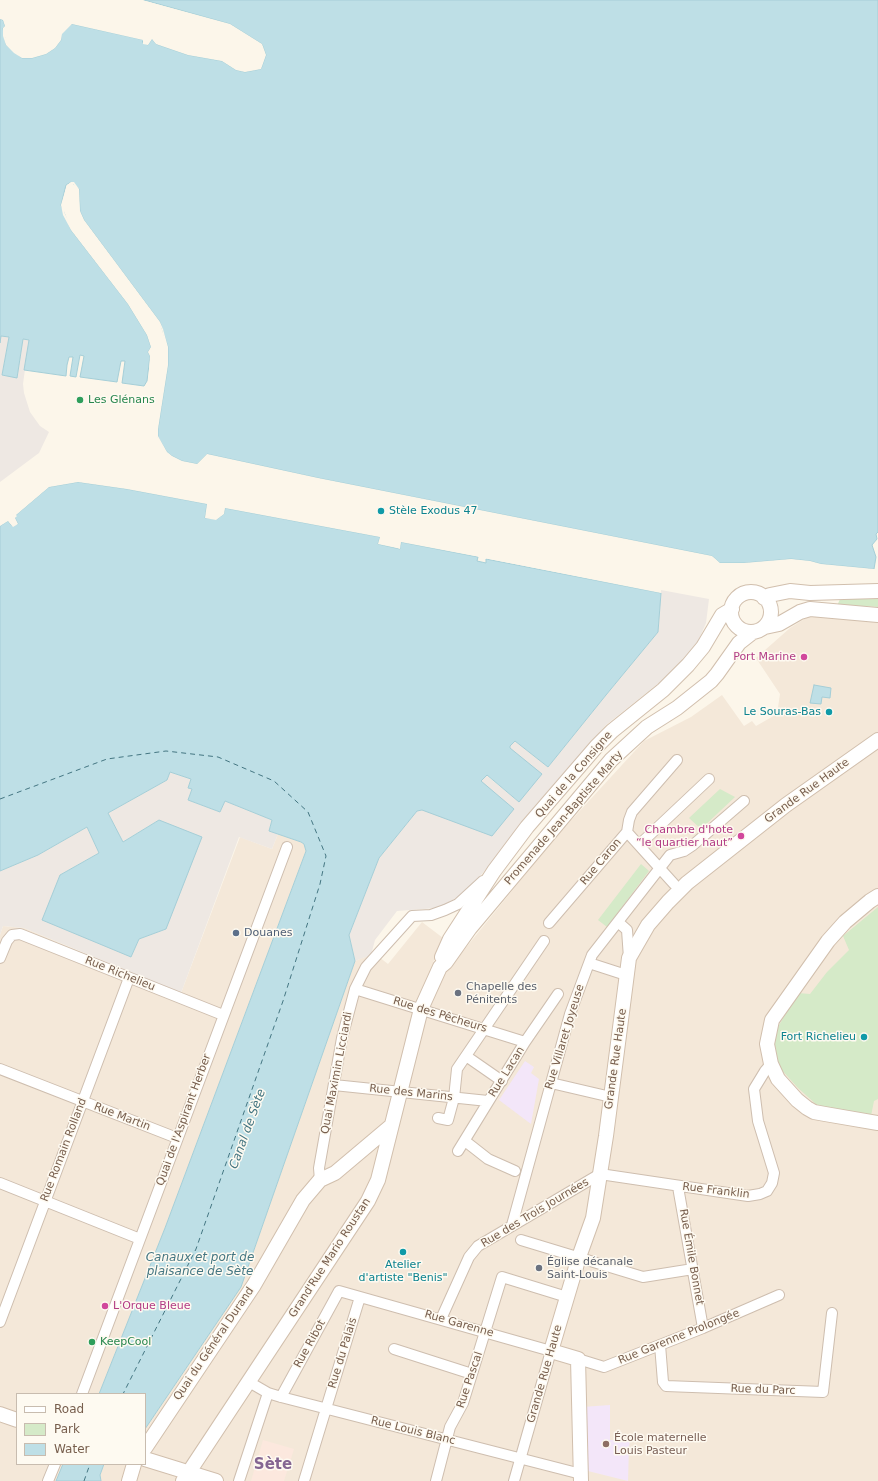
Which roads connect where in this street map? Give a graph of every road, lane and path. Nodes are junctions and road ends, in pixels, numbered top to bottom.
1 (878, 591) edge
2 (810, 593) junction
3 (764, 598) junction
4 (732, 608) junction
5 (878, 615) edge
6 (765, 621) junction
7 (878, 740) edge
8 (677, 760) dead end
9 (709, 780) dead end
10 (744, 801) dead end
11 (626, 832) junction
12 (639, 845) junction
13 (287, 847) dead end
14 (659, 868) junction
15 (494, 871) junction
16 (674, 884) dead end
17 (878, 896) edge
18 (618, 922) junction
19 (549, 923) dead end
20 (544, 942) dead end
21 (450, 947) junction
22 (0, 958) edge
23 (629, 958) junction
24 (589, 963) junction
25 (626, 974) junction
26 (129, 978) junction
27 (355, 989) junction
28 (558, 994) dead end
29 (421, 1009) junction
30 (223, 1015) junction
31 (484, 1029) junction
32 (525, 1042) junction
33 (466, 1056) junction
34 (771, 1064) junction
35 (0, 1069) edge
36 (502, 1081) junction
37 (551, 1083) junction
38 (334, 1085) junction
39 (400, 1092) junction
40 (611, 1097) junction
41 (454, 1098) junction
42 (488, 1101) junction
43 (83, 1102) junction
44 (438, 1118) dead end
45 (878, 1123) edge
46 (177, 1138) junction
47 (382, 1140) junction
48 (465, 1141) junction
49 (458, 1151) dead end
50 (515, 1171) dead end
51 (600, 1174) junction
52 (320, 1177) junction
53 (0, 1183) edge
54 (678, 1186) junction
55 (46, 1200) junction
56 (512, 1225) junction
57 (140, 1239) junction
58 (521, 1240) dead end
59 (578, 1258) junction
60 (692, 1270) junction
61 (339, 1291) joint
62 (779, 1296) dead end
63 (360, 1297) junction
64 (567, 1297) junction
65 (832, 1313) dead end
66 (441, 1319) junction
67 (0, 1322) edge
68 (703, 1328) junction
69 (486, 1332) junction
70 (660, 1345) junction
71 (394, 1349) dead end
72 (551, 1351) junction
73 (578, 1359) junction
74 (472, 1374) junction
75 (249, 1382) junction
76 (82, 1393) edge
77 (268, 1393) junction
78 (281, 1397) junction
79 (325, 1409) junction
80 (0, 1414) edge
81 (16, 1420) edge
82 (447, 1439) junction
83 (146, 1447) edge
84 (146, 1458) edge
85 (520, 1458) junction
86 (55, 1465) edge
87 (134, 1465) edge
88 (185, 1477) edge
89 (581, 1477) edge
90 (48, 1481) edge
91 (128, 1481) edge
92 (216, 1481) edge
93 (239, 1481) edge
94 (304, 1481) edge
95 (436, 1481) edge
96 (514, 1481) edge

1 - 2 main road
2 - 3 main road
2 - 6 main road, Promenade Jean-Baptiste Marty
3 - 4 main road
3 - 6 main road
4 - 6 main road
4 - 15 main road, Quai de la Consigne
5 - 6 main road
6 - 21 main road, Promenade Jean-Baptiste Marty
7 - 23 main road, Grande Rue Haute
8 - 11 street, Rue Caron
9 - 12 street
10 - 14 street, Rue Villaret Joyeuse
11 - 12 street
11 - 19 street, Rue Caron
12 - 14 street
13 - 30 street, Quai de l'Aspirant Herber
14 - 16 street
14 - 18 street, Rue Villaret Joyeuse
15 - 21 main road, Quai de la Consigne
15 - 27 street, Quai Maximin Licciardi
17 - 34 main road
18 - 23 street
18 - 24 street, Rue Villaret Joyeuse
20 - 31 street
21 - 29 main road
22 - 26 street, Rue Richelieu
23 - 25 main road, Grande Rue Haute
24 - 25 street
24 - 37 street, Rue Villaret Joyeuse
25 - 40 main road, Grande Rue Haute
26 - 30 street, Rue Richelieu
26 - 43 street, Rue Romain Rolland
27 - 29 street, Rue des Pêcheurs
27 - 38 street, Quai Maximin Licciardi
28 - 32 street, Rue Lacan
29 - 31 street, Rue des Pêcheurs
29 - 39 main road
30 - 46 street, Quai de l'Aspirant Herber
31 - 32 street, Rue des Pêcheurs
31 - 33 street
32 - 36 street, Rue Lacan
33 - 36 street
33 - 41 street
34 - 45 main road
34 - 54 street, Rue Franklin
35 - 43 street, Rue Martin
36 - 42 street, Rue Lacan
37 - 40 street
37 - 56 street, Rue Villaret Joyeuse
38 - 39 street, Rue des Marins
38 - 52 street, Quai Maximin Licciardi
39 - 41 street, Rue des Marins
39 - 47 main road
40 - 51 main road, Grande Rue Haute
41 - 42 street, Rue des Marins
41 - 44 street
42 - 48 street, Rue Lacan
43 - 46 street, Rue Martin
43 - 55 street, Rue Romain Rolland
46 - 57 street, Quai de l'Aspirant Herber
47 - 52 main road
47 - 75 main road, Grand'Rue Mario Roustan
48 - 49 street, Rue Lacan
48 - 50 street
51 - 54 street, Rue Franklin
51 - 56 street, Rue des Trois Journées
51 - 59 main road, Grande Rue Haute
52 - 83 main road, Quai du Général Durand
53 - 55 street
54 - 60 street, Rue Émile Bonnet
55 - 57 street
55 - 67 street, Rue Romain Rolland
56 - 66 street, Rue des Trois Journées
57 - 76 street, Quai de l'Aspirant Herber
58 - 59 street
59 - 60 street
59 - 64 main road, Grande Rue Haute
60 - 68 street, Rue Émile Bonnet
61 - 63 street, Rue Garenne
61 - 78 street, Rue Ribot
62 - 68 street, Rue Garenne Prolongée
63 - 66 street, Rue Garenne
63 - 79 street, Rue du Palais
64 - 69 street, Rue Pascal
64 - 72 main road, Grande Rue Haute
65 - 70 street, Rue du Parc
66 - 69 street, Rue Garenne
68 - 70 street, Rue Garenne Prolongée
69 - 72 street, Rue Garenne
69 - 74 street, Rue Pascal
70 - 73 street, Rue Garenne Prolongée
71 - 74 street
72 - 73 main road, Rue Garenne
72 - 85 street, Grande Rue Haute
73 - 89 main road
74 - 82 street, Rue Pascal
75 - 77 street, Rue Louis Blanc
75 - 88 main road, Grand'Rue Mario Roustan
77 - 78 street, Rue Louis Blanc
77 - 93 street
78 - 79 street, Rue Louis Blanc
79 - 82 street, Rue Louis Blanc
79 - 94 street, Rue du Palais
80 - 81 main road
82 - 85 street, Rue Louis Blanc
82 - 95 street, Rue Pascal
84 - 88 main road
85 - 89 street, Rue Louis Blanc
85 - 96 street, Grande Rue Haute
86 - 90 street
87 - 91 main road
88 - 92 main road

